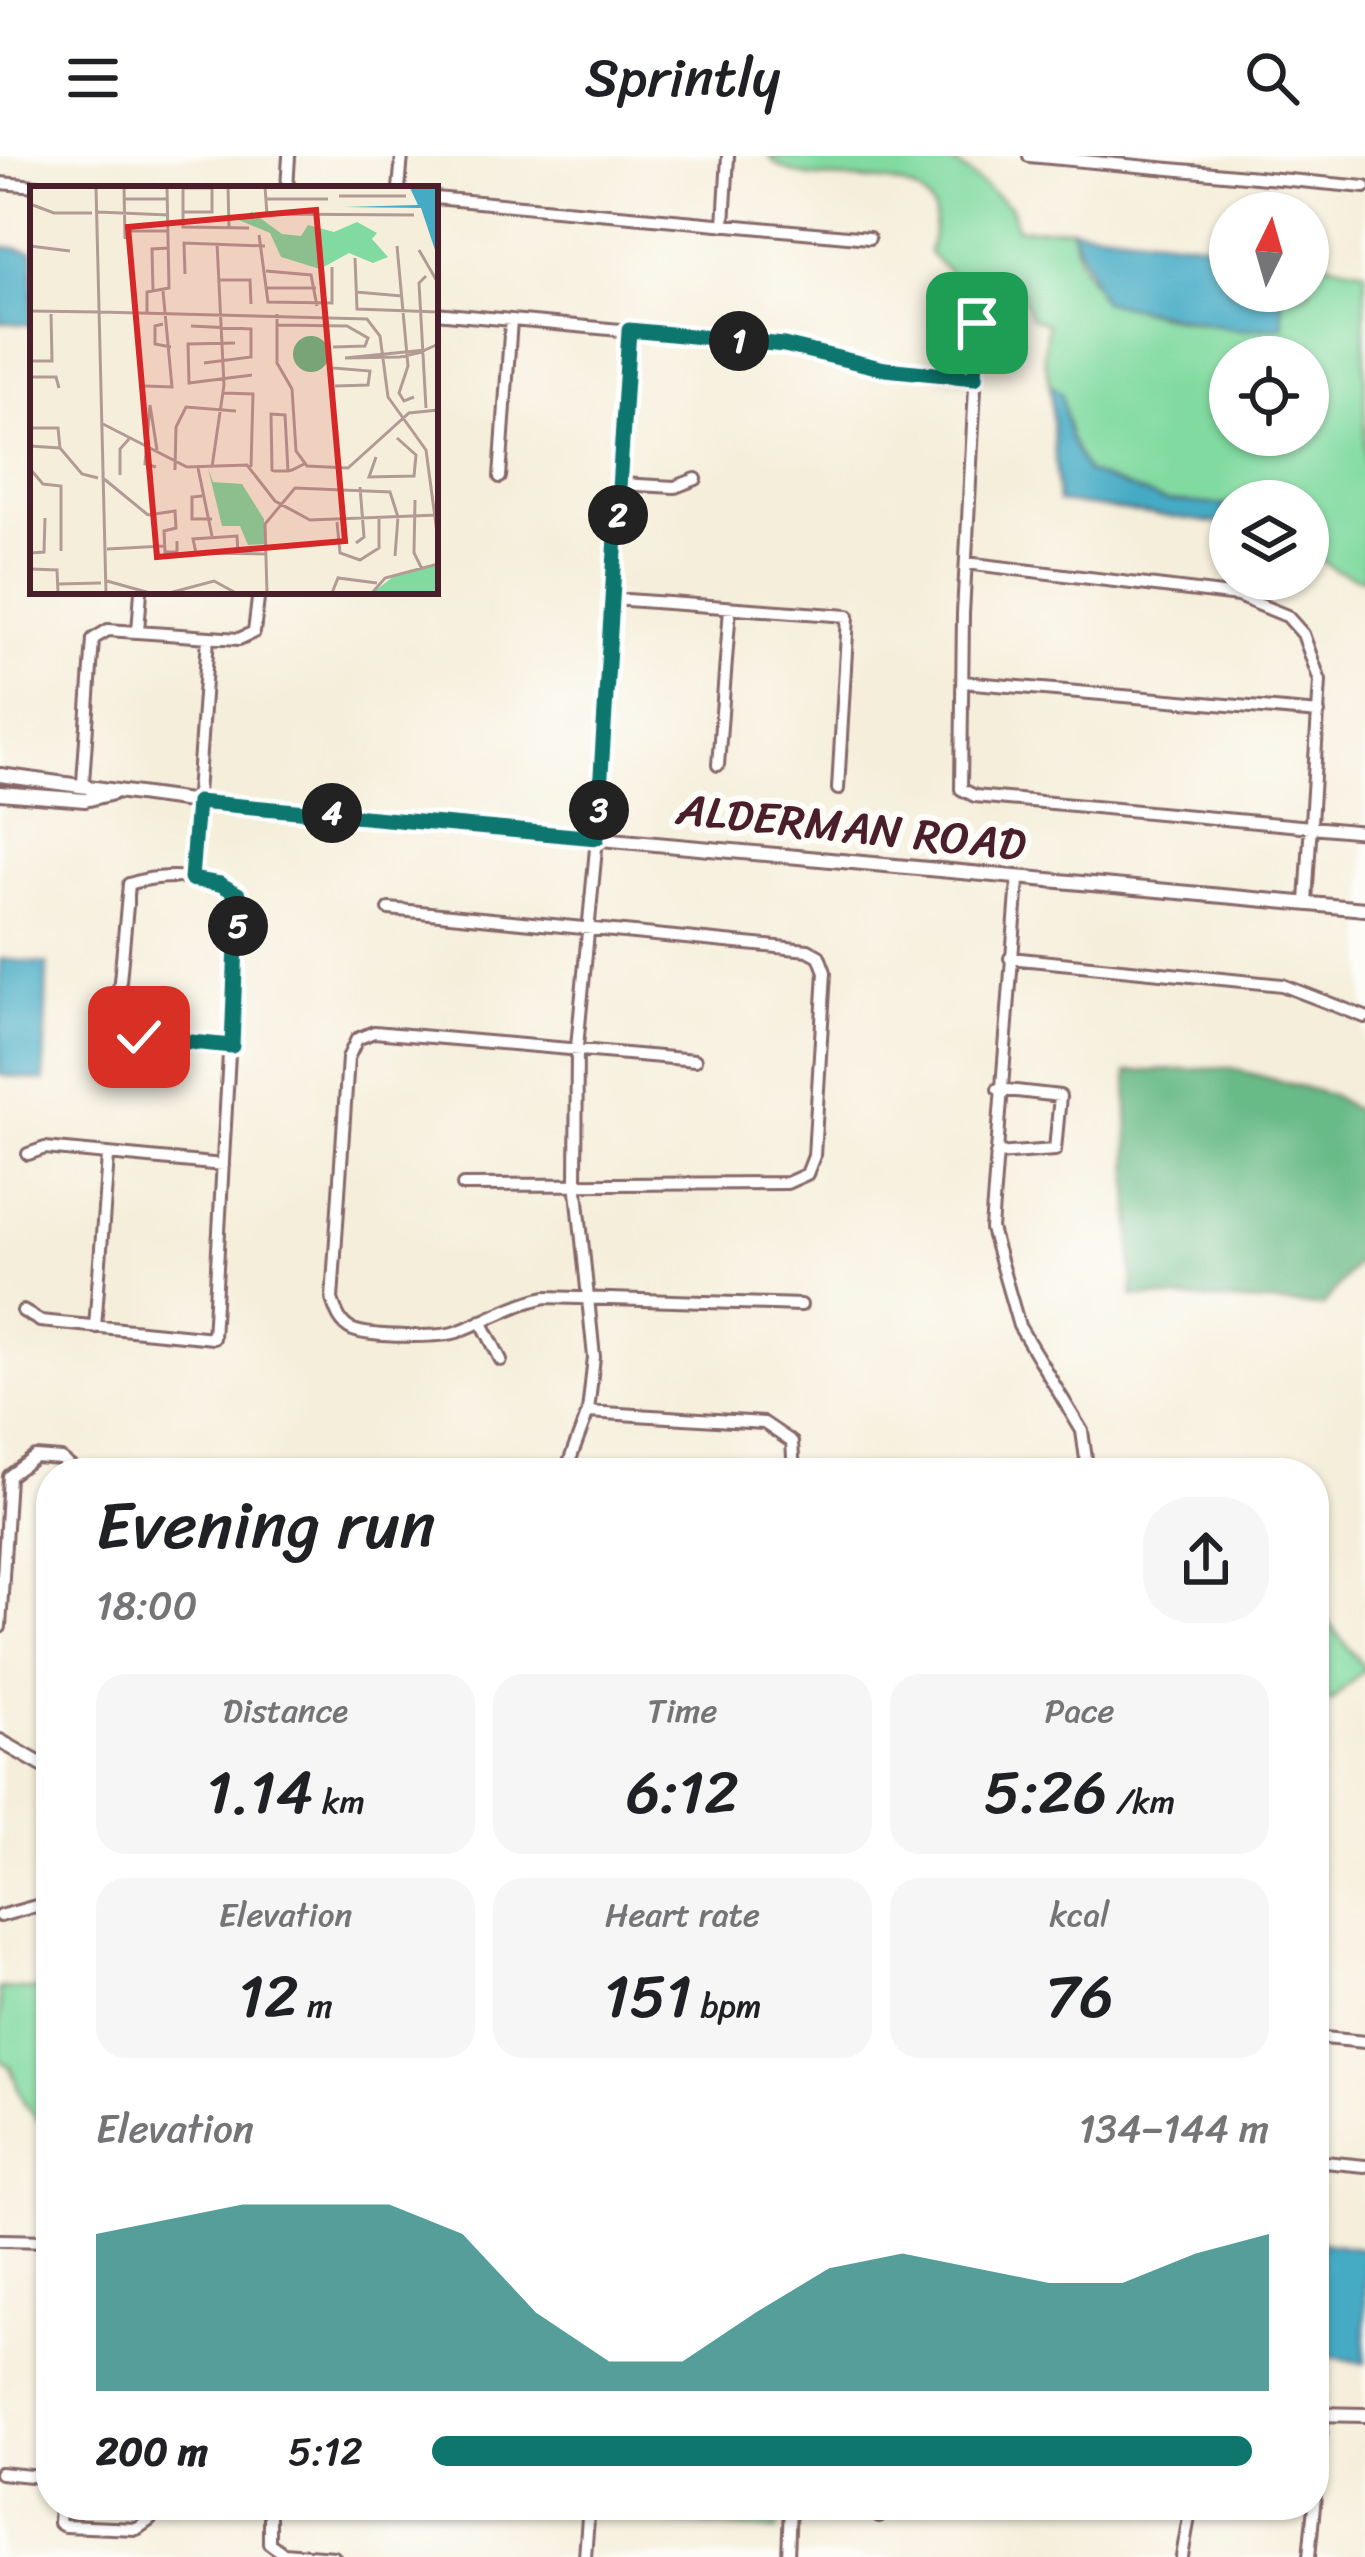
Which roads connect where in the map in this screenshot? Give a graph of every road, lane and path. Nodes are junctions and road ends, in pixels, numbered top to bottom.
1 (289, 156) edge
2 (402, 156) edge
3 (728, 156) edge
4 (1029, 156) edge
5 (0, 183) edge
6 (36, 186) edge
7 (287, 186) edge
8 (399, 186) edge
9 (1365, 187) edge
10 (438, 198) edge
11 (724, 225) junction
12 (869, 238) dead end
13 (938, 294) dead end
14 (438, 313) edge
15 (511, 320) junction
16 (629, 330) junction
17 (975, 378) junction
18 (500, 477) dead end
19 (696, 479) dead end
20 (620, 484) junction
21 (966, 563) junction
22 (141, 594) edge
23 (259, 594) edge
24 (614, 599) junction
25 (730, 608) junction
26 (138, 631) junction
27 (208, 638) junction
28 (963, 682) junction
29 (1319, 713) junction
30 (718, 765) dead end
31 (0, 775) edge
32 (83, 782) junction
33 (838, 789) dead end
34 (0, 793) edge
35 (115, 793) junction
36 (197, 802) junction
37 (1313, 827) junction
38 (1365, 832) edge
39 (597, 838) junction
40 (191, 879) junction
41 (1018, 881) junction
42 (1306, 902) junction
43 (389, 909) dead end
44 (1365, 909) edge
45 (588, 928) junction
46 (1010, 958) junction
47 (1365, 1017) edge
48 (232, 1046) junction
49 (577, 1047) junction
50 (695, 1060) dead end
51 (998, 1089) junction
52 (28, 1154) dead end
53 (996, 1154) junction
54 (108, 1156) junction
55 (223, 1165) junction
56 (576, 1180) junction
57 (463, 1185) dead end
58 (592, 1300) junction
59 (801, 1305) dead end
60 (23, 1311) dead end
61 (481, 1321) junction
62 (95, 1327) junction
63 (501, 1360) dead end
64 (587, 1412) junction
65 (56, 1458) edge
66 (571, 1458) edge
67 (793, 1458) edge
68 (1086, 1458) edge
69 (0, 1627) edge
70 (0, 1741) edge
71 (36, 1761) edge
72 (36, 1906) edge
73 (0, 1916) edge
74 (1329, 2038) edge
75 (1365, 2042) edge
76 (1329, 2163) edge
77 (1365, 2166) edge
78 (0, 2240) edge
79 (36, 2241) edge
80 (1329, 2414) edge
81 (1365, 2415) edge
82 (0, 2473) edge
83 (36, 2477) edge
84 (63, 2520) edge
85 (150, 2520) edge
86 (269, 2520) edge
87 (589, 2520) edge
88 (789, 2520) edge
89 (1188, 2520) edge
90 (1311, 2520) edge
91 (334, 2557) edge
92 (585, 2557) edge
93 (788, 2557) edge
94 (1182, 2557) edge
95 (1309, 2557) edge

1 - 7 street
2 - 8 street
3 - 11 street
4 - 9 street
5 - 6 street
10 - 11 street
11 - 12 street
13 - 17 street
14 - 15 street
15 - 16 street
15 - 18 street
16 - 17 street
16 - 20 street
17 - 21 street
19 - 20 street
20 - 24 street
21 - 28 street
21 - 29 street
22 - 26 street
23 - 27 street
24 - 25 street
24 - 39 street
25 - 30 street
25 - 33 street
26 - 27 street
26 - 32 street
27 - 36 street
28 - 29 street
28 - 37 street
29 - 37 street
31 - 32 street, ALDERMAN ROAD
32 - 35 street, ALDERMAN ROAD
34 - 35 street, ALDERMAN ROAD
35 - 36 street, ALDERMAN ROAD
36 - 39 street, ALDERMAN ROAD
36 - 40 street
37 - 38 street
37 - 42 street
39 - 41 street, ALDERMAN ROAD
39 - 45 street
40 - 48 street
40 - 48 street
41 - 42 street, ALDERMAN ROAD
41 - 46 street
42 - 44 street, ALDERMAN ROAD
43 - 45 street
45 - 49 street
45 - 56 street
46 - 47 street
46 - 51 street
48 - 55 street
49 - 50 street
49 - 56 street
49 - 61 street
51 - 53 street
51 - 53 street
52 - 54 street
53 - 68 street
54 - 55 street
54 - 62 street
55 - 62 street
56 - 57 street
56 - 58 street
58 - 59 street
58 - 61 street
58 - 64 street
60 - 62 street
61 - 63 street
64 - 66 street
64 - 67 street
65 - 69 street
70 - 71 street
72 - 73 street
74 - 75 street
76 - 77 street
78 - 79 street
80 - 81 street
82 - 83 street
84 - 85 street
86 - 91 street
87 - 92 street
88 - 93 street
89 - 94 street
90 - 95 street

